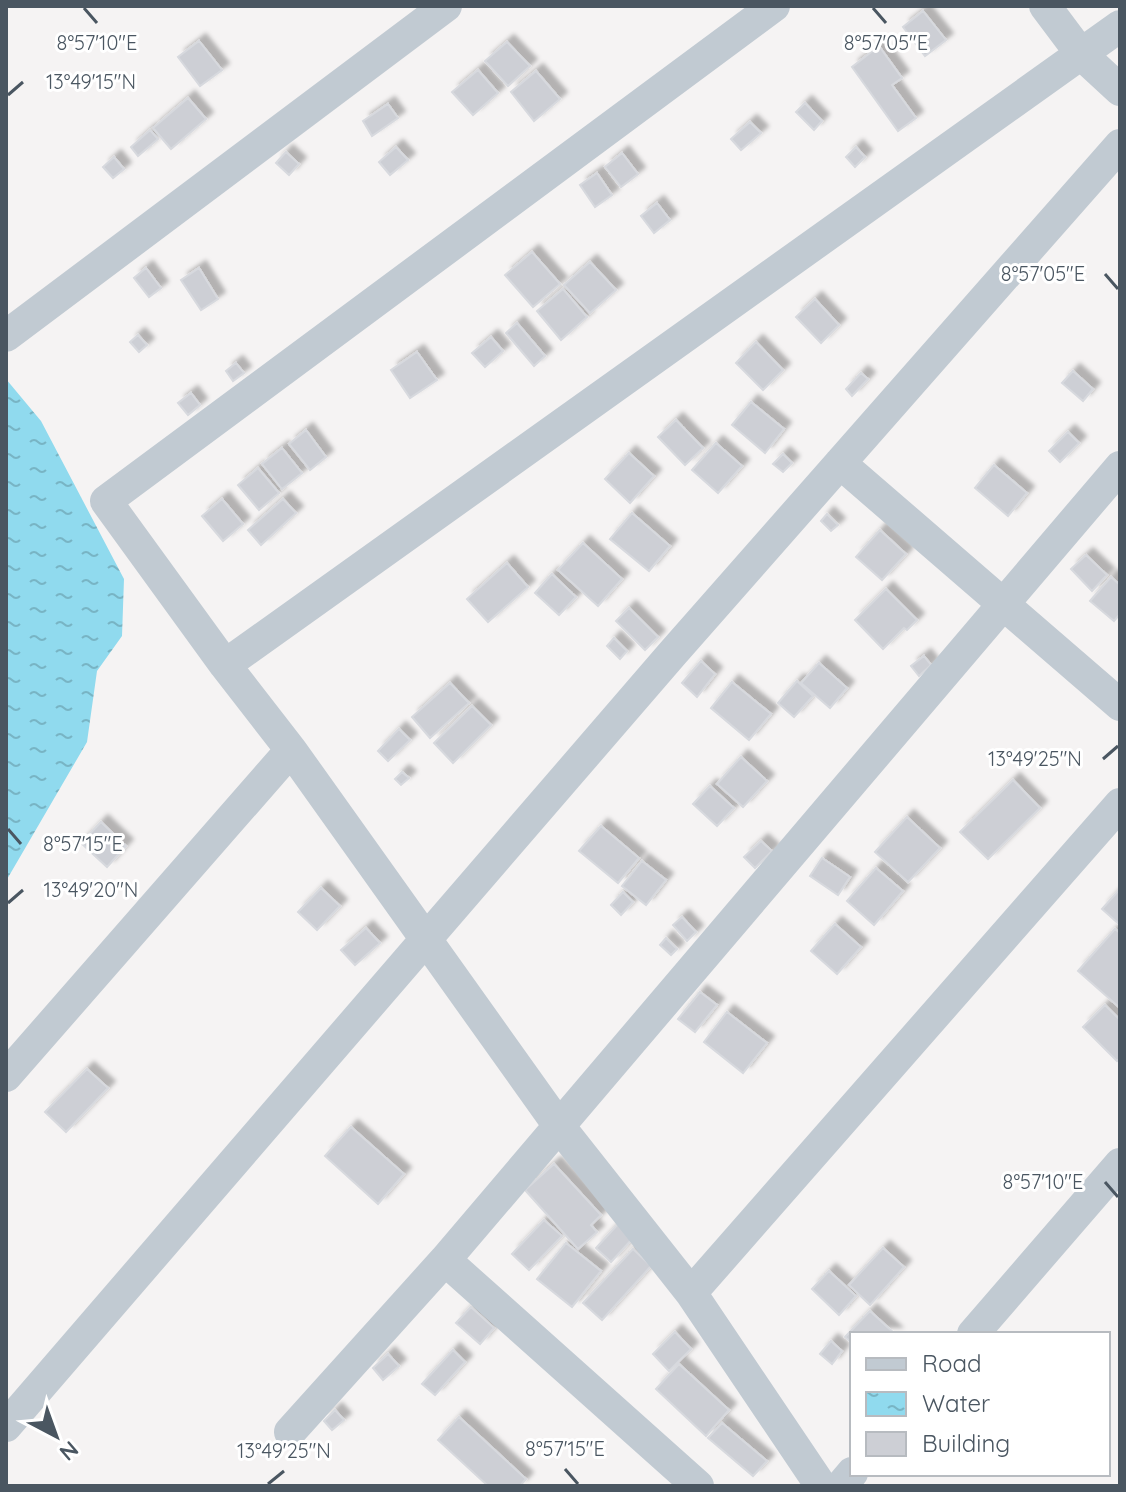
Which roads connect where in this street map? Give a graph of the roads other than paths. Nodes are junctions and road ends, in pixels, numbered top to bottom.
1 (446, 6) edge
2 (774, 6) edge
3 (1045, 6) edge
4 (1120, 26) edge
5 (1081, 54) junction
6 (1120, 90) edge
7 (1120, 145) edge
8 (6, 336) edge
9 (840, 463) junction
10 (1120, 467) edge
11 (1002, 605) junction
12 (225, 665) junction
13 (1120, 705) edge
14 (291, 750) junction
15 (1120, 804) edge
16 (425, 940) junction
17 (6, 1076) edge
18 (559, 1126) junction
19 (1120, 1164) edge
20 (445, 1260) junction
21 (691, 1293) junction
22 (975, 1332) edge
23 (6, 1426) edge
24 (290, 1432) dead end
25 (698, 1486) edge
26 (821, 1486) edge

1 - 8 street
2 - 12 street
3 - 5 street
4 - 5 street
5 - 6 street
5 - 12 street
7 - 9 street
9 - 11 street
9 - 16 street
10 - 11 street
11 - 13 street
11 - 18 street
12 - 14 street
14 - 16 street
14 - 17 street
15 - 21 street
16 - 18 street
16 - 23 street
18 - 20 street
18 - 21 street
19 - 22 street
20 - 24 street
20 - 25 street
21 - 26 street

